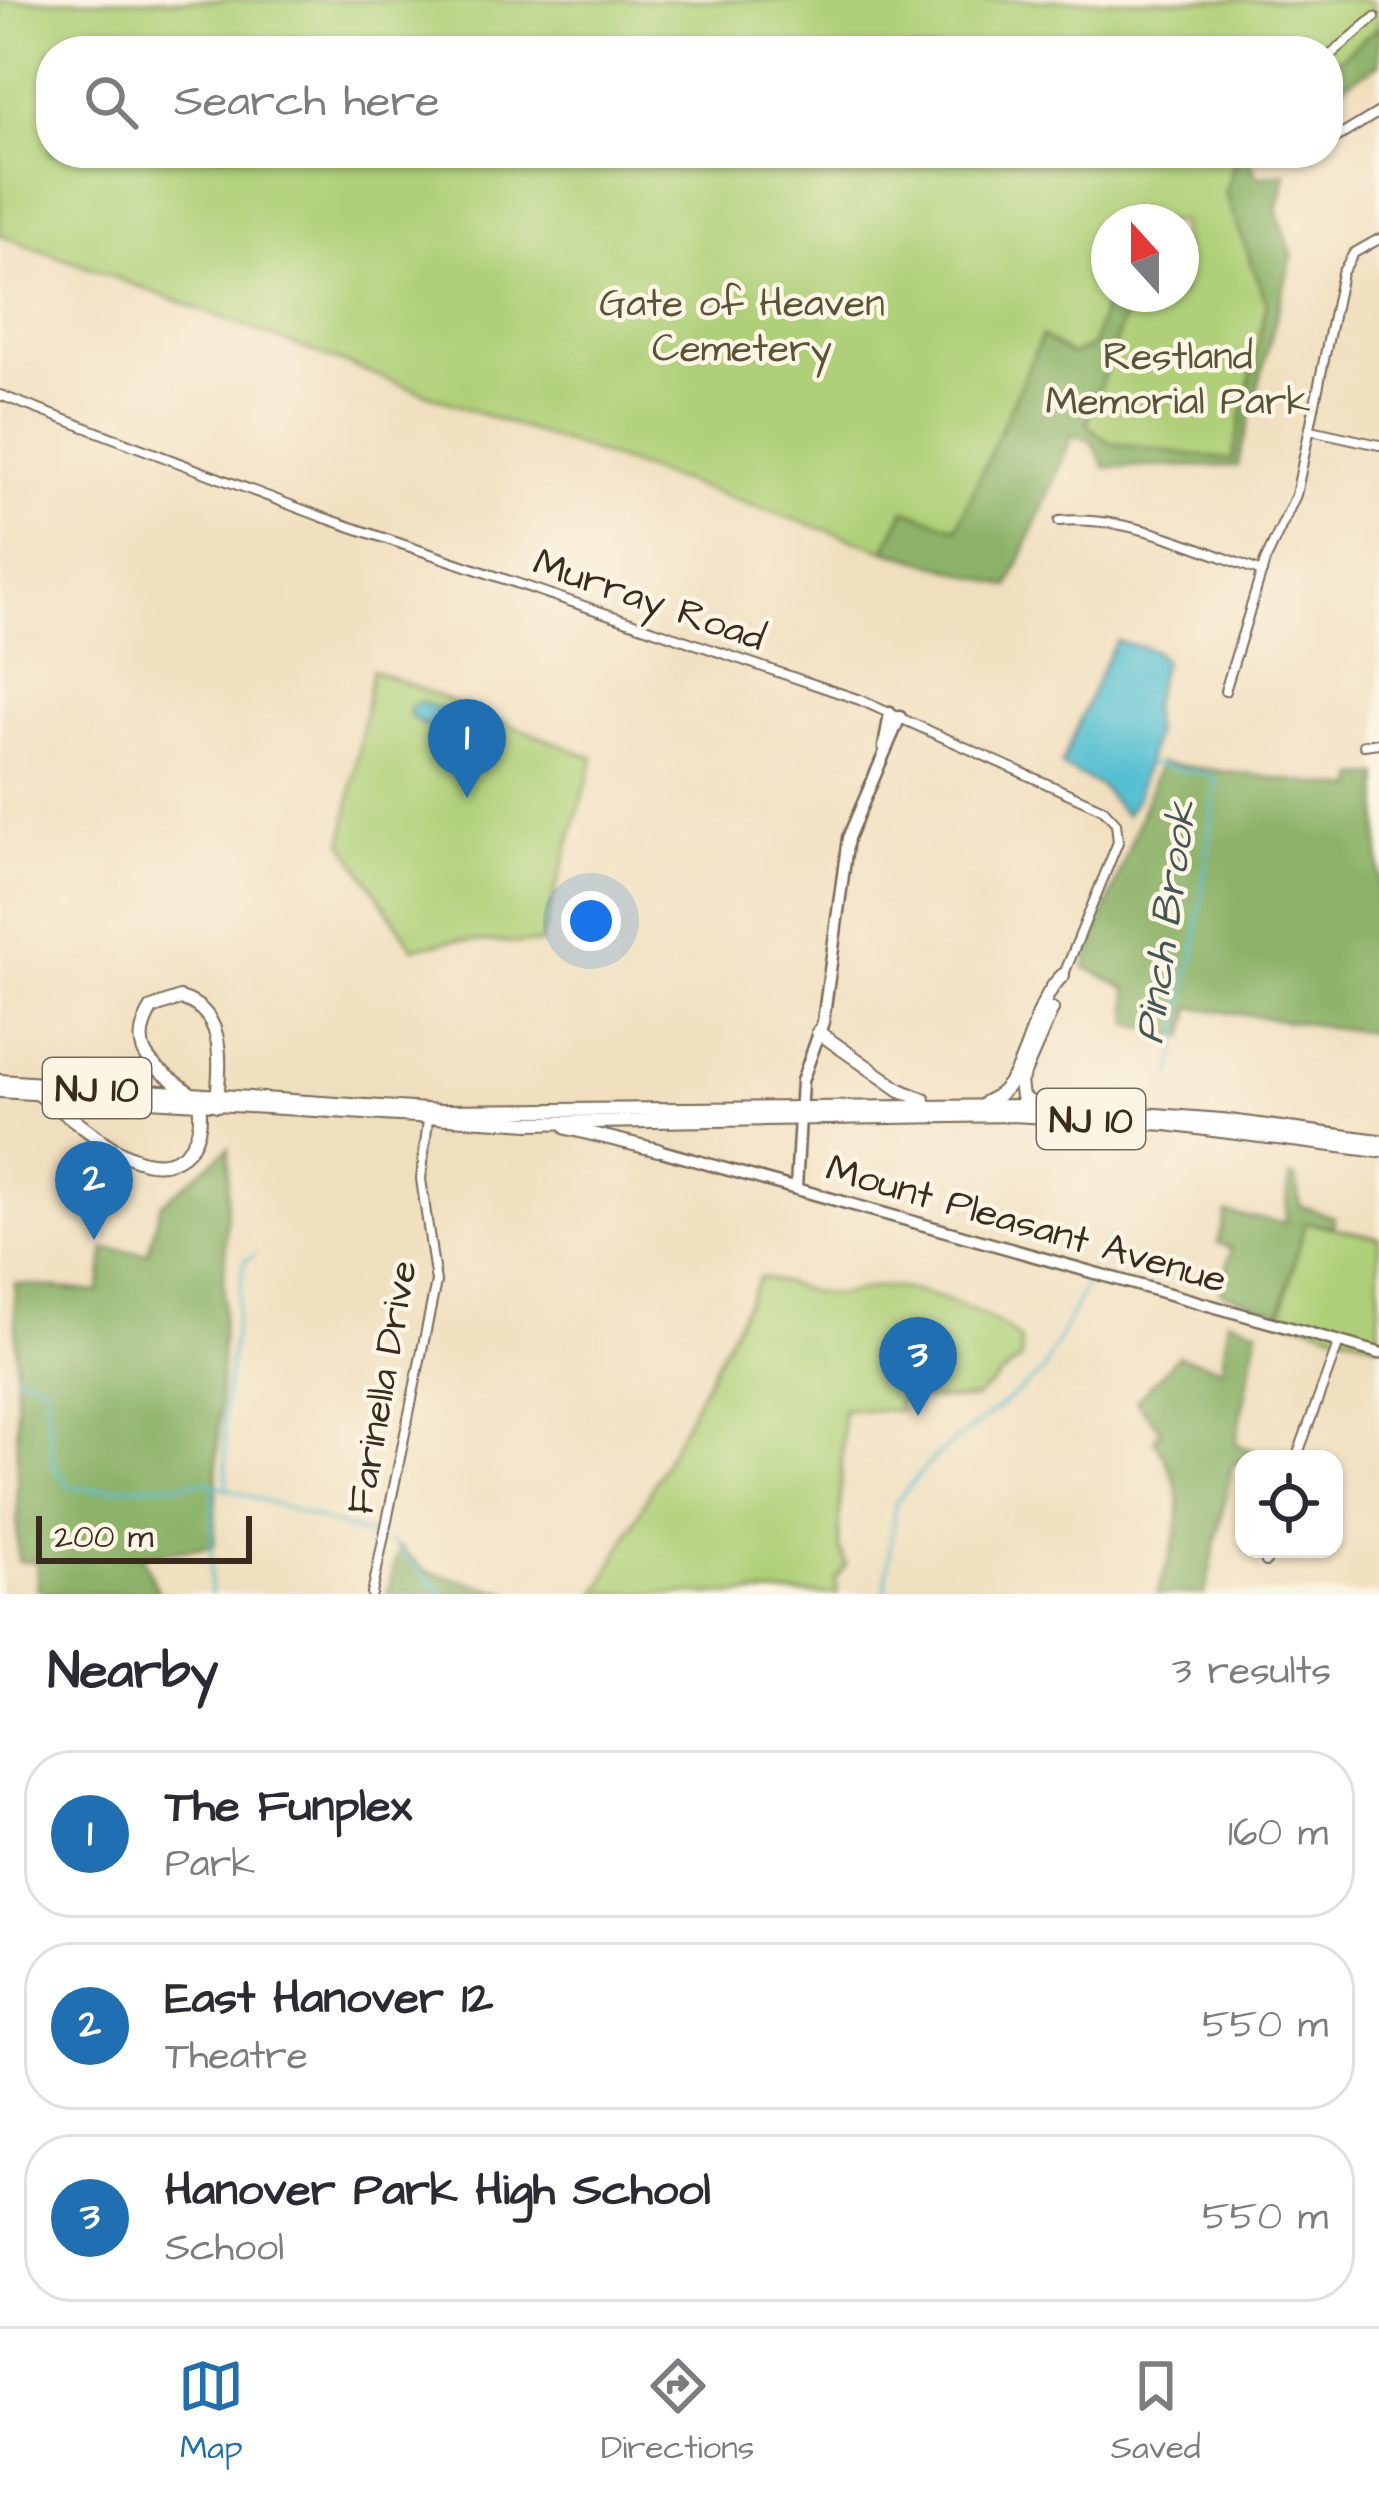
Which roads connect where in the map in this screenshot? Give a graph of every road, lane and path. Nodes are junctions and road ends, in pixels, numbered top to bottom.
1 (1375, 17) dead end
2 (1343, 44) edge
3 (1379, 112) edge
4 (1343, 134) edge
5 (1379, 239) edge
6 (0, 395) edge
7 (1311, 430) junction
8 (1379, 445) edge
9 (1059, 521) dead end
10 (1262, 572) junction
11 (1225, 691) dead end
12 (895, 715) junction
13 (1379, 743) edge
14 (1364, 745) dead end
15 (1063, 975) junction
16 (818, 1032) junction
17 (0, 1081) edge
18 (0, 1091) edge
19 (38, 1094) junction
20 (197, 1101) junction
21 (217, 1102) junction
22 (949, 1104) junction
23 (980, 1104) junction
24 (1036, 1106) junction
25 (801, 1112) junction
26 (428, 1120) junction
27 (542, 1122) junction
28 (1379, 1141) edge
29 (658, 1150) joint
30 (1379, 1151) edge
31 (796, 1188) junction
32 (1340, 1342) junction
33 (1379, 1354) edge
34 (1299, 1450) edge
35 (1267, 1558) edge
36 (1266, 1562) dead end
37 (372, 1594) edge

1 - 2 street
3 - 4 street
5 - 7 street
6 - 12 street, Murray Road
7 - 8 street
7 - 10 street
9 - 10 street
10 - 11 street
12 - 15 street, Murray Road
12 - 16 street
13 - 14 street
15 - 23 main road
15 - 24 main road
16 - 22 main road
16 - 25 street
17 - 20 main road, NJ 10
18 - 19 main road, NJ 10
19 - 20 main road, NJ 10
19 - 20 main road
20 - 21 main road, NJ 10
20 - 21 main road
21 - 25 main road, NJ 10
21 - 26 main road, NJ 10
22 - 23 main road, NJ 10
22 - 25 main road, NJ 10
23 - 24 main road, NJ 10
24 - 28 main road, NJ 10
25 - 27 main road, NJ 10
25 - 30 main road, NJ 10
25 - 31 street
26 - 27 main road, NJ 10
26 - 37 street, Farinella Drive
27 - 29 main road
29 - 31 street, Mount Pleasant Avenue
31 - 32 street, Mount Pleasant Avenue
32 - 33 street, Mount Pleasant Avenue
32 - 34 street
35 - 36 street

